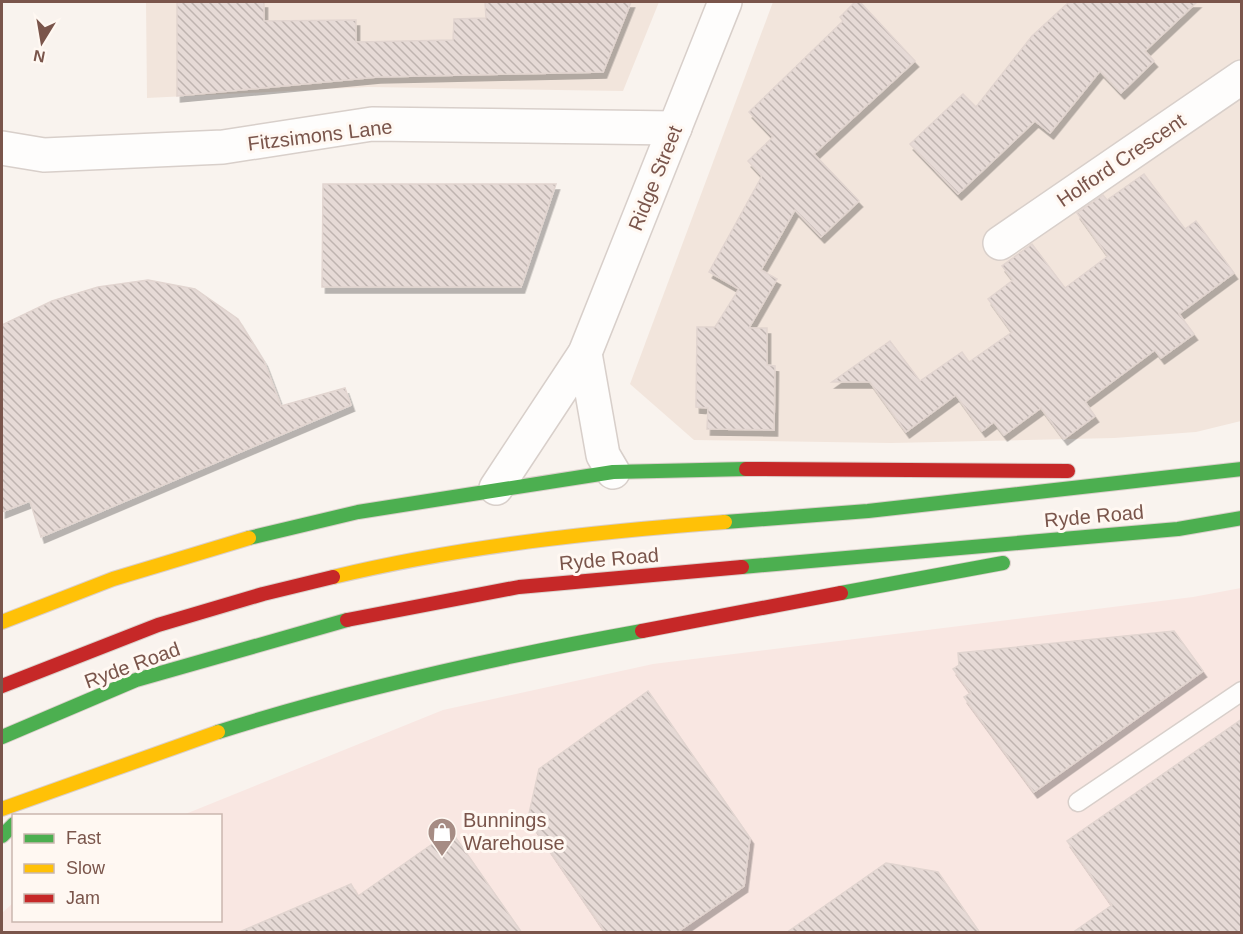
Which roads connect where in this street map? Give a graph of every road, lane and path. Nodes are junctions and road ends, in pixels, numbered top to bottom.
1 (724, 2) edge
2 (1242, 77) edge
3 (675, 128) junction
4 (2, 148) edge
5 (1000, 243) dead end
6 (585, 353) junction
7 (1237, 471) edge
8 (614, 472) junction
9 (496, 488) junction
10 (1242, 518) edge
11 (1178, 529) junction
12 (1041, 555) dead end
13 (1019, 560) dead end
14 (2, 622) edge
15 (2, 686) edge
16 (1242, 692) edge
17 (2, 737) edge
18 (2, 795) edge
19 (39, 796) junction
20 (1078, 802) dead end
21 (2, 809) edge
22 (23, 814) edge

1 - 3 street, Ridge Street
2 - 5 street, Holford Crescent
3 - 4 street, Fitzsimons Lane
3 - 6 street, Ridge Street
6 - 8 street
6 - 9 street, Ridge Street
7 - 8 highway
7 - 15 highway, Ryde Road
8 - 9 highway
9 - 14 highway
10 - 11 highway, Ryde Road
11 - 12 highway
11 - 17 highway, Ryde Road
13 - 19 highway
16 - 20 lane
18 - 19 highway
19 - 21 highway
19 - 22 highway

